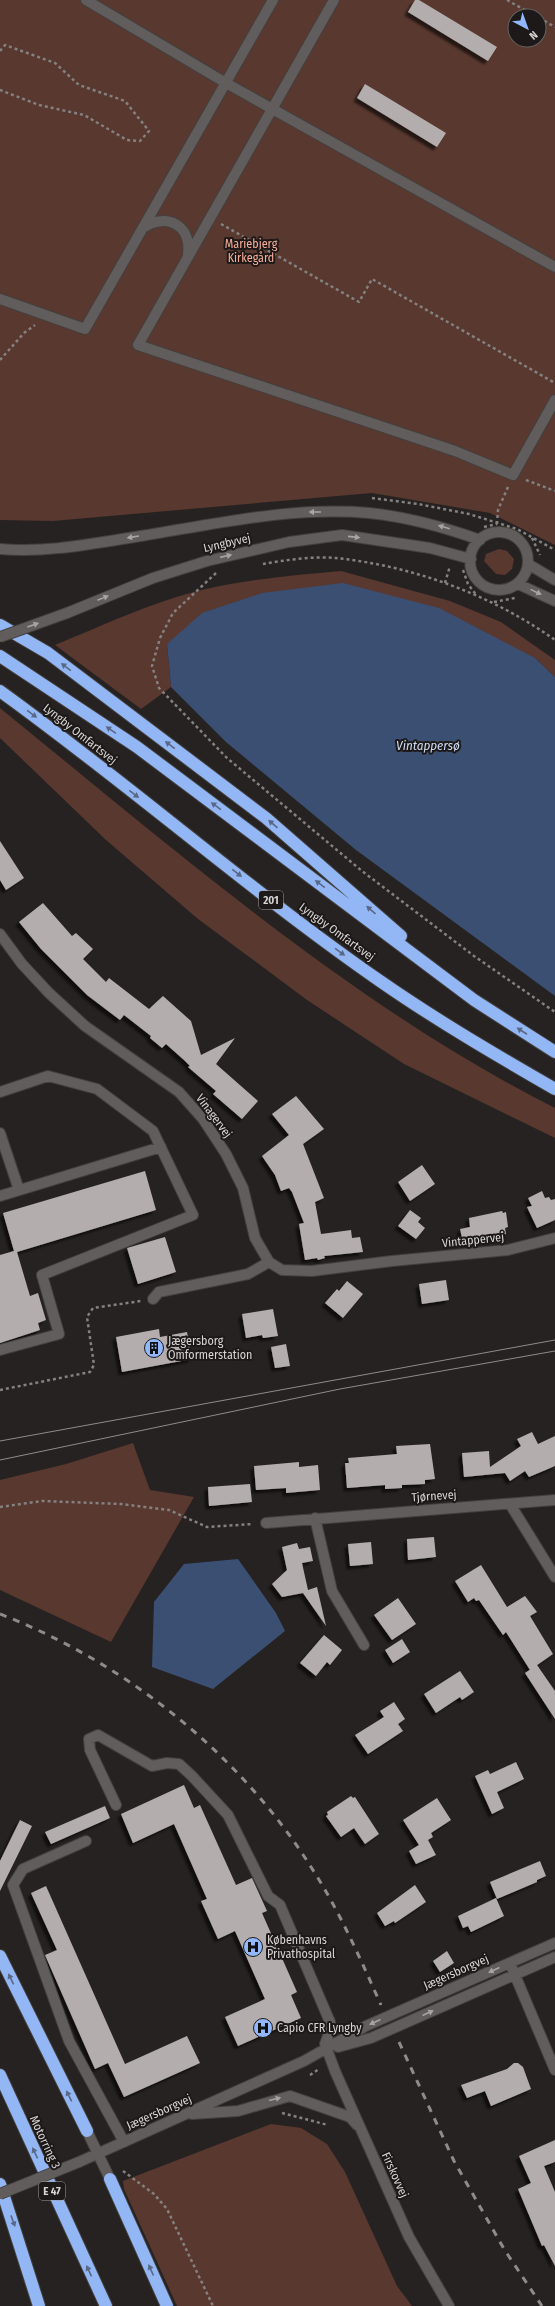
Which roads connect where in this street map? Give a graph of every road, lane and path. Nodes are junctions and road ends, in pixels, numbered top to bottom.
1 (86, 0) edge
2 (273, 0) edge
3 (334, 0) edge
4 (507, 0) edge
5 (521, 8) edge
6 (0, 51) edge
7 (226, 83) junction
8 (0, 90) edge
9 (273, 108) junction
10 (210, 218) junction
11 (138, 236) junction
12 (184, 263) junction
13 (555, 267) edge
14 (0, 299) edge
15 (49, 316) junction
16 (0, 360) edge
17 (555, 383) edge
18 (555, 400) edge
19 (513, 475) junction
20 (555, 491) edge
21 (480, 540) junction
22 (0, 549) edge
23 (555, 550) edge
24 (471, 559) junction
25 (528, 564) junction
26 (256, 565) dead end
27 (206, 574) dead end
28 (555, 580) edge
29 (518, 584) junction
30 (555, 601) edge
31 (0, 625) edge
32 (0, 637) edge
33 (555, 640) edge
34 (0, 656) edge
35 (0, 691) edge
36 (0, 934) edge
37 (474, 1000) junction
38 (555, 1012) edge
39 (555, 1052) edge
40 (555, 1089) edge
41 (0, 1092) edge
42 (0, 1133) edge
43 (161, 1147) junction
44 (19, 1190) junction
45 (0, 1196) edge
46 (555, 1238) edge
47 (269, 1262) junction
48 (153, 1299) joint
49 (0, 1350) edge
50 (0, 1390) edge
51 (555, 1500) edge
52 (510, 1504) junction
53 (0, 1507) edge
54 (315, 1518) junction
55 (266, 1523) joint
56 (555, 1577) edge
57 (364, 1645) dead end
58 (116, 1805) dead end
59 (86, 1841) dead end
60 (555, 1943) edge
61 (0, 1956) edge
62 (555, 1957) edge
63 (510, 1962) junction
64 (515, 1974) junction
65 (326, 2050) junction
66 (555, 2070) edge
67 (0, 2075) edge
68 (293, 2096) junction
69 (278, 2113) dead end
70 (288, 2114) junction
71 (184, 2115) junction
72 (333, 2126) dead end
73 (360, 2128) junction
74 (87, 2131) joint
75 (124, 2142) junction
76 (97, 2154) junction
77 (110, 2179) joint
78 (0, 2184) edge
79 (0, 2194) edge
80 (39, 2306) edge
81 (106, 2306) edge
82 (167, 2306) edge
83 (213, 2306) edge
84 (449, 2306) edge

1 - 7 street
2 - 7 street
3 - 9 street
4 - 5 path
6 - 8 path
7 - 9 street
7 - 11 street
9 - 10 street
9 - 13 street
10 - 12 street
10 - 17 path
11 - 12 street
11 - 15 street
12 - 19 street
14 - 15 street
15 - 16 path
18 - 19 street
19 - 20 path
19 - 23 path
21 -> 22 street, Lyngbyvej
21 - 24 street
21 - 25 street
24 - 29 street
32 -> 24 street, Lyngbyvej, bridge
25 - 28 street
25 - 29 street
26 - 33 path
27 - 38 path
29 -> 30 street
37 -> 31 highway
37 -> 34 highway, Lyngby Omfartsvej
35 -> 40 highway, Lyngby Omfartsvej / 201
36 - 47 street, Vinagervej
39 -> 37 highway, Lyngby Omfartsvej
41 - 43 street
42 - 44 street
43 - 44 street
43 - 49 street
44 - 45 street
46 - 47 street, Vintappervej
47 - 48 street
48 - 50 path
51 - 52 street, Tjørnevej
52 - 54 street, Tjørnevej
52 - 56 street
53 - 55 path
54 - 55 street, Tjørnevej
54 - 57 street
58 - 65 street
59 - 75 street
60 - 63 street, Jægersborgvej
74 -> 61 highway
62 - 64 street, Jægersborgvej
63 - 64 street
63 -> 65 street, Jægersborgvej
65 -> 64 street, Jægersborgvej
64 - 66 street
65 - 68 path
65 - 71 street, Jægersborgvej
65 - 73 street, Firskovvej
81 -> 67 highway, Motorring 3 / E 47
68 - 70 path
71 -> 68 street
68 - 73 street
69 - 70 path
70 - 72 path
71 - 75 street, Jægersborgvej
73 - 84 street, Firskovvej
74 - 76 street
75 - 76 street, Jægersborgvej
76 - 77 street
76 - 79 street, Jægersborgvej, bridge
76 - 83 path
82 -> 77 highway
78 -> 80 highway

